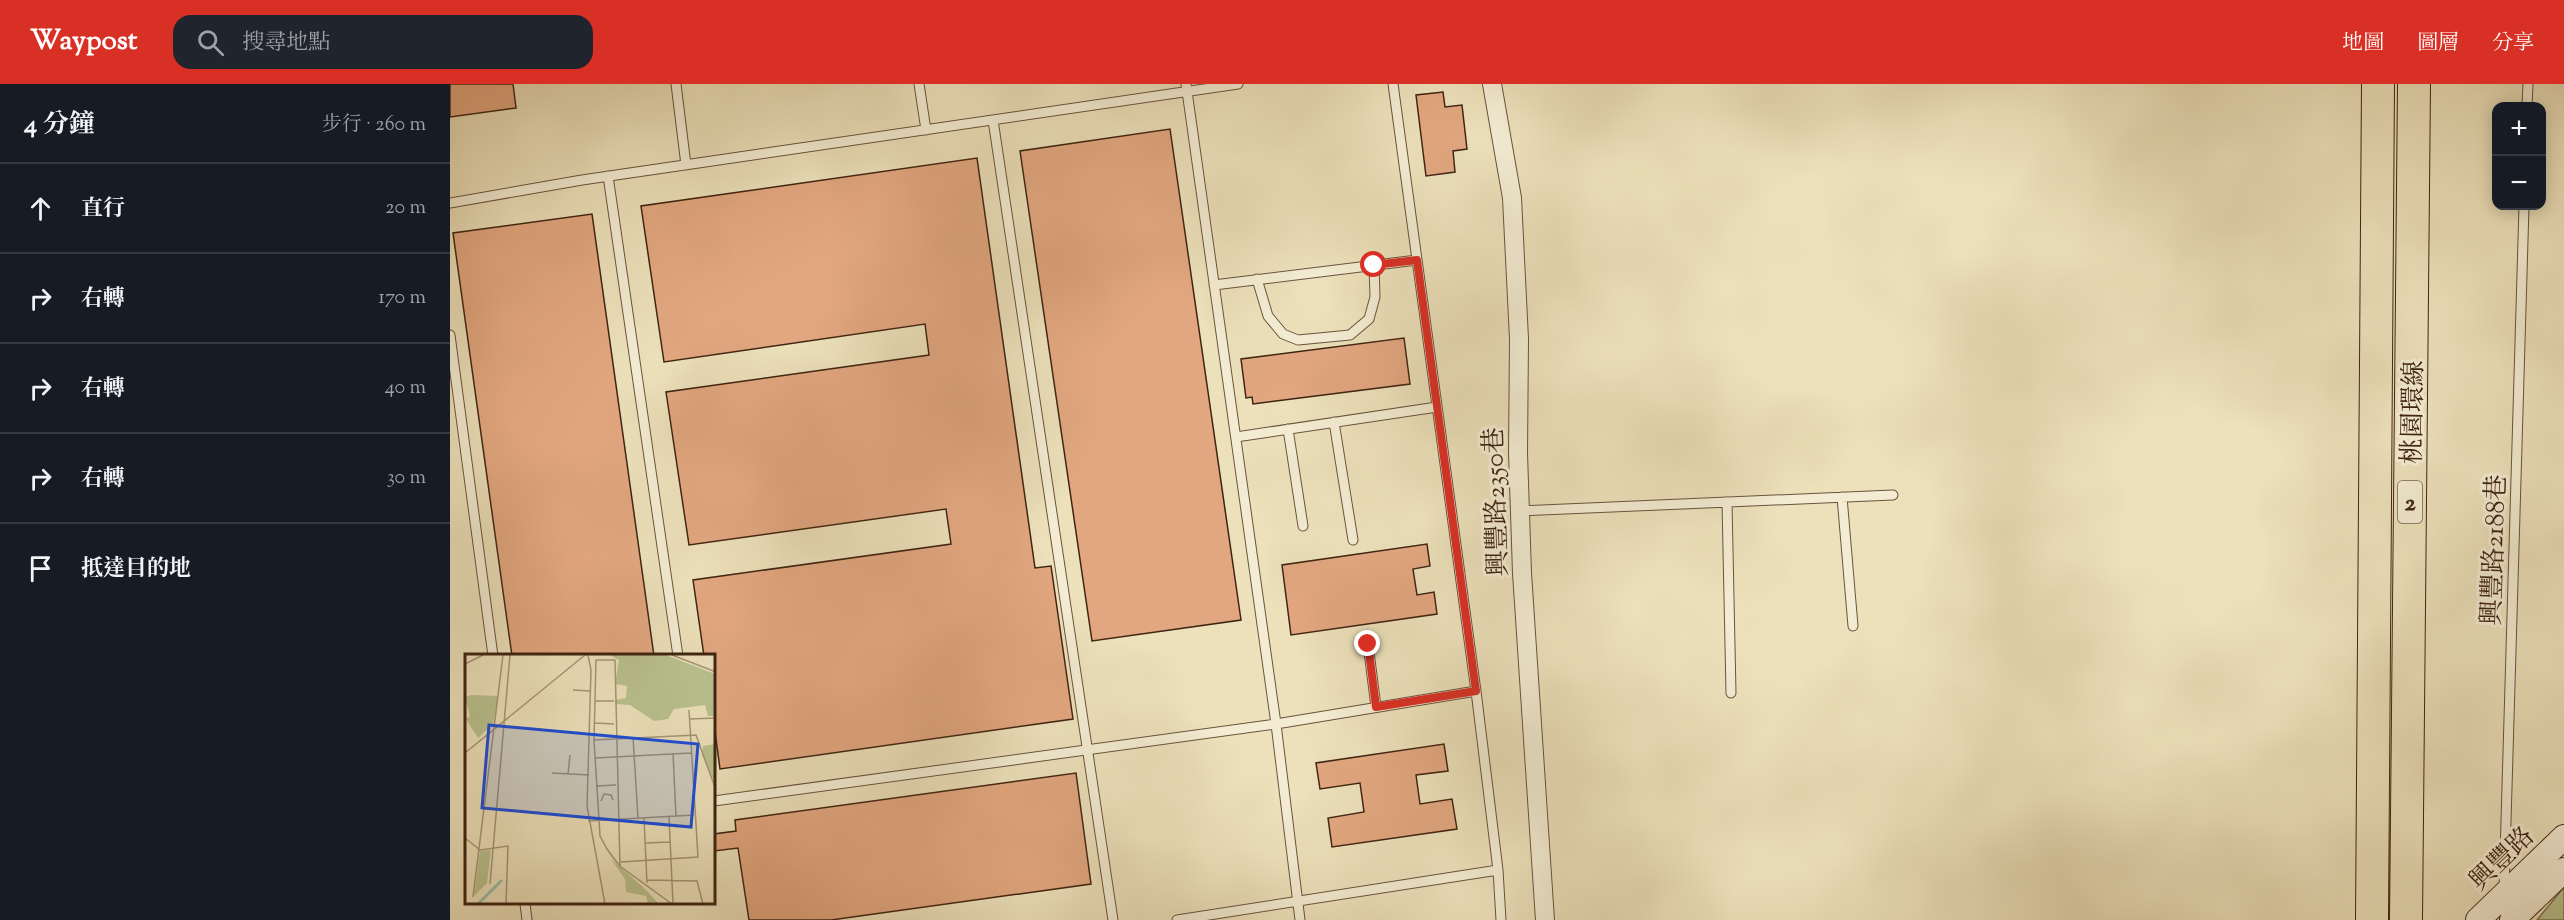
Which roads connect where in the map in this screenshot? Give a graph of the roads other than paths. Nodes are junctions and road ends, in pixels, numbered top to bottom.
1 (676, 84) edge
2 (919, 84) edge
3 (1238, 84) edge
4 (1393, 84) edge
5 (1492, 84) edge
6 (2378, 84) edge
7 (2415, 84) edge
8 (2528, 84) edge
9 (1186, 88) edge
10 (2527, 102) edge
11 (993, 120) junction
12 (926, 130) junction
13 (686, 165) junction
14 (608, 176) junction
15 (450, 203) edge
16 (2524, 210) edge
17 (1417, 260) junction
18 (1374, 265) junction
19 (1257, 279) junction
20 (1214, 285) junction
21 (450, 335) edge
22 (1437, 407) junction
23 (1334, 422) junction
24 (1288, 429) junction
25 (1236, 436) junction
26 (1893, 495) dead end
27 (1842, 498) junction
28 (1727, 502) junction
29 (1520, 511) junction
30 (1302, 526) dead end
31 (1353, 540) dead end
32 (1853, 626) dead end
33 (1368, 644) dead end
34 (493, 654) edge
35 (678, 654) edge
36 (1476, 691) junction
37 (1731, 693) dead end
38 (1376, 707) junction
39 (1276, 724) junction
40 (1088, 750) junction
41 (716, 801) edge
42 (2564, 837) edge
43 (1498, 870) junction
44 (2564, 870) edge
45 (2504, 896) junction
46 (1299, 903) junction
47 (525, 905) edge
48 (527, 920) edge
49 (1113, 920) edge
50 (1177, 920) edge
51 (1300, 920) edge
52 (1501, 920) edge
53 (1545, 920) edge
54 (2372, 920) edge
55 (2406, 920) edge
56 (2478, 920) edge
57 (2503, 920) edge
58 (2512, 920) edge

1 - 13 lane
2 - 12 lane
3 - 9 lane
4 - 17 lane
5 - 29 street, 興豐路2350巷
6 - 54 highway, 桃園環線 / 2
7 - 55 highway, 桃園環線 / 2
8 - 10 lane
9 - 11 lane
9 - 20 lane
11 - 12 lane
11 - 40 lane
12 - 13 lane
13 - 14 lane
14 - 15 lane
14 - 35 lane
16 - 45 lane, 興豐路2188巷
17 - 18 lane
17 - 22 lane
18 - 19 lane
18 - 19 lane
19 - 20 lane
20 - 25 lane
21 - 34 lane
22 - 23 lane
22 - 36 lane
23 - 24 lane
23 - 31 lane
24 - 25 lane
24 - 30 lane
25 - 39 lane
26 - 27 lane
27 - 28 lane
27 - 32 lane
28 - 29 lane
28 - 37 lane
29 - 53 street, 興豐路2350巷
33 - 38 lane
36 - 38 lane
36 - 43 lane
38 - 39 lane
39 - 40 lane
39 - 46 lane
40 - 41 lane
40 - 49 lane
42 - 45 main road, 興豐路
43 - 46 lane
43 - 52 lane
44 - 58 main road, 興豐路
45 - 56 main road, 興豐路
45 - 57 street
46 - 50 lane
46 - 51 lane
47 - 48 lane

